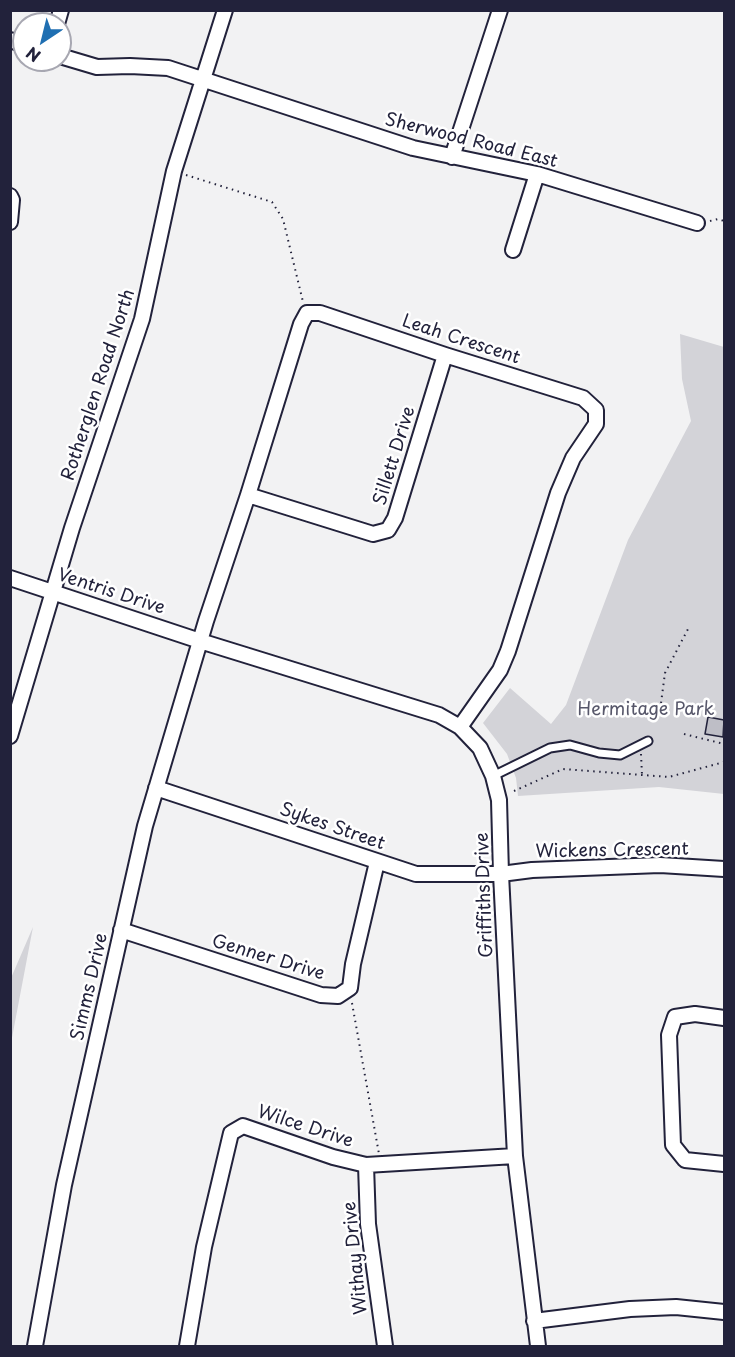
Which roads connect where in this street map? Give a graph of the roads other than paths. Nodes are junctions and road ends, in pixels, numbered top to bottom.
1 (225, 10) edge
2 (500, 10) edge
3 (72, 60) edge
4 (204, 79) junction
5 (452, 158) junction
6 (537, 174) junction
7 (10, 196) edge
8 (10, 222) edge
9 (697, 223) road end
10 (513, 250) dead end
11 (445, 355) junction
12 (248, 495) junction
13 (10, 578) edge
14 (53, 592) junction
15 (200, 641) junction
16 (460, 727) junction
17 (11, 735) edge
18 (648, 741) dead end
19 (494, 776) junction
20 (156, 788) junction
21 (377, 862) junction
22 (724, 869) edge
23 (501, 874) junction
24 (121, 930) junction
25 (724, 1018) edge
26 (515, 1156) junction
27 (724, 1164) edge
28 (366, 1165) junction
29 (724, 1312) edge
30 (534, 1321) junction
31 (35, 1347) edge
32 (187, 1347) edge
33 (385, 1347) edge
34 (538, 1347) edge

1 - 4 street, Rotherglen Road North
2 - 5 street
3 - 4 street, Sherwood Road East
4 - 5 street, Sherwood Road East
4 - 14 street, Rotherglen Road North
5 - 6 street, Sherwood Road East
6 - 9 street, Sherwood Road East
6 - 10 street
7 - 8 street
11 - 12 street, Sillett Drive
11 - 12 street, Leah Crescent
11 - 16 street, Leah Crescent
12 - 15 street
13 - 14 street, Ventris Drive
14 - 15 street, Ventris Drive
14 - 17 street, Rotherglen Road North
15 - 16 street, Griffiths Drive
15 - 20 street, Simms Drive
16 - 19 street, Griffiths Drive
18 - 19 lane
19 - 23 street, Griffiths Drive
20 - 21 street, Sykes Street
20 - 24 street, Simms Drive
21 - 23 street, Sykes Street
21 - 24 street, Genner Drive
22 - 23 street, Wickens Crescent
23 - 26 street, Griffiths Drive
24 - 31 street, Simms Drive
25 - 27 street
26 - 28 street, Wilce Drive
26 - 30 street, Griffiths Drive
28 - 32 street, Wilce Drive
28 - 33 street, Withay Drive
29 - 30 street
30 - 34 street, Griffiths Drive

